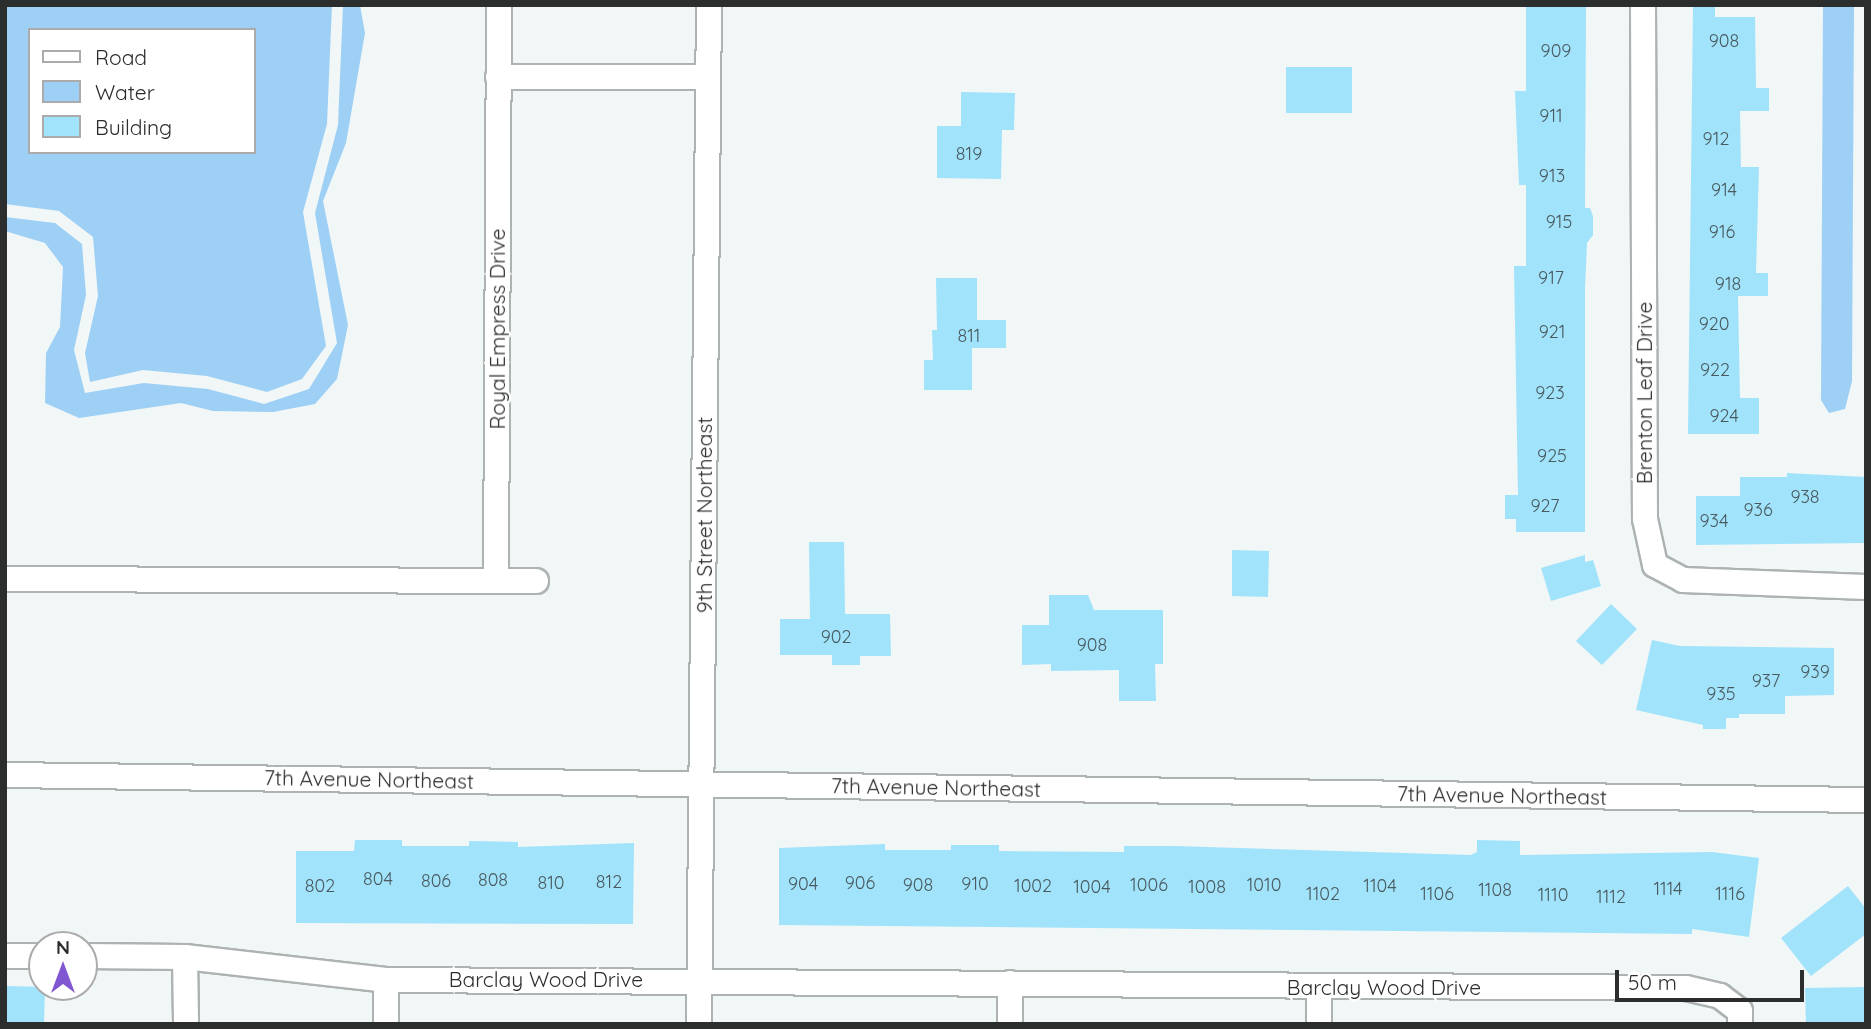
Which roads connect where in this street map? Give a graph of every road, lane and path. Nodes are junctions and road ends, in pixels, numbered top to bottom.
1 (499, 5) edge
2 (709, 5) edge
3 (1643, 5) edge
4 (498, 77) junction
5 (708, 77) junction
6 (5, 579) edge
7 (496, 581) junction
8 (536, 581) dead end
9 (1866, 587) edge
10 (5, 775) edge
11 (702, 783) junction
12 (1866, 800) edge
13 (5, 956) edge
14 (28, 956) edge
15 (98, 956) edge
16 (185, 957) junction
17 (700, 978) junction
18 (386, 980) junction
19 (1010, 983) junction
20 (1319, 987) junction
21 (186, 1024) edge
22 (386, 1024) edge
23 (699, 1024) edge
24 (1010, 1024) edge
25 (1319, 1024) edge
26 (1740, 1024) edge

1 - 4 street, Royal Empress Drive
2 - 5 street, 9th Street Northeast
3 - 9 street, Brenton Leaf Drive
4 - 5 street
4 - 7 street, Royal Empress Drive
5 - 11 street, 9th Street Northeast
6 - 7 street
7 - 8 street
10 - 11 street, 7th Avenue Northeast
11 - 12 street, 7th Avenue Northeast
11 - 17 street, 9th Street Northeast
13 - 14 street
15 - 16 street, Barclay Wood Drive
16 - 18 street, Barclay Wood Drive
16 - 21 street
17 - 18 street, Barclay Wood Drive
17 - 19 street, Barclay Wood Drive
17 - 23 street, 9th Street Northeast
18 - 22 street
19 - 20 street, Barclay Wood Drive
19 - 24 street
20 - 25 street
20 - 26 street, Barclay Wood Drive

